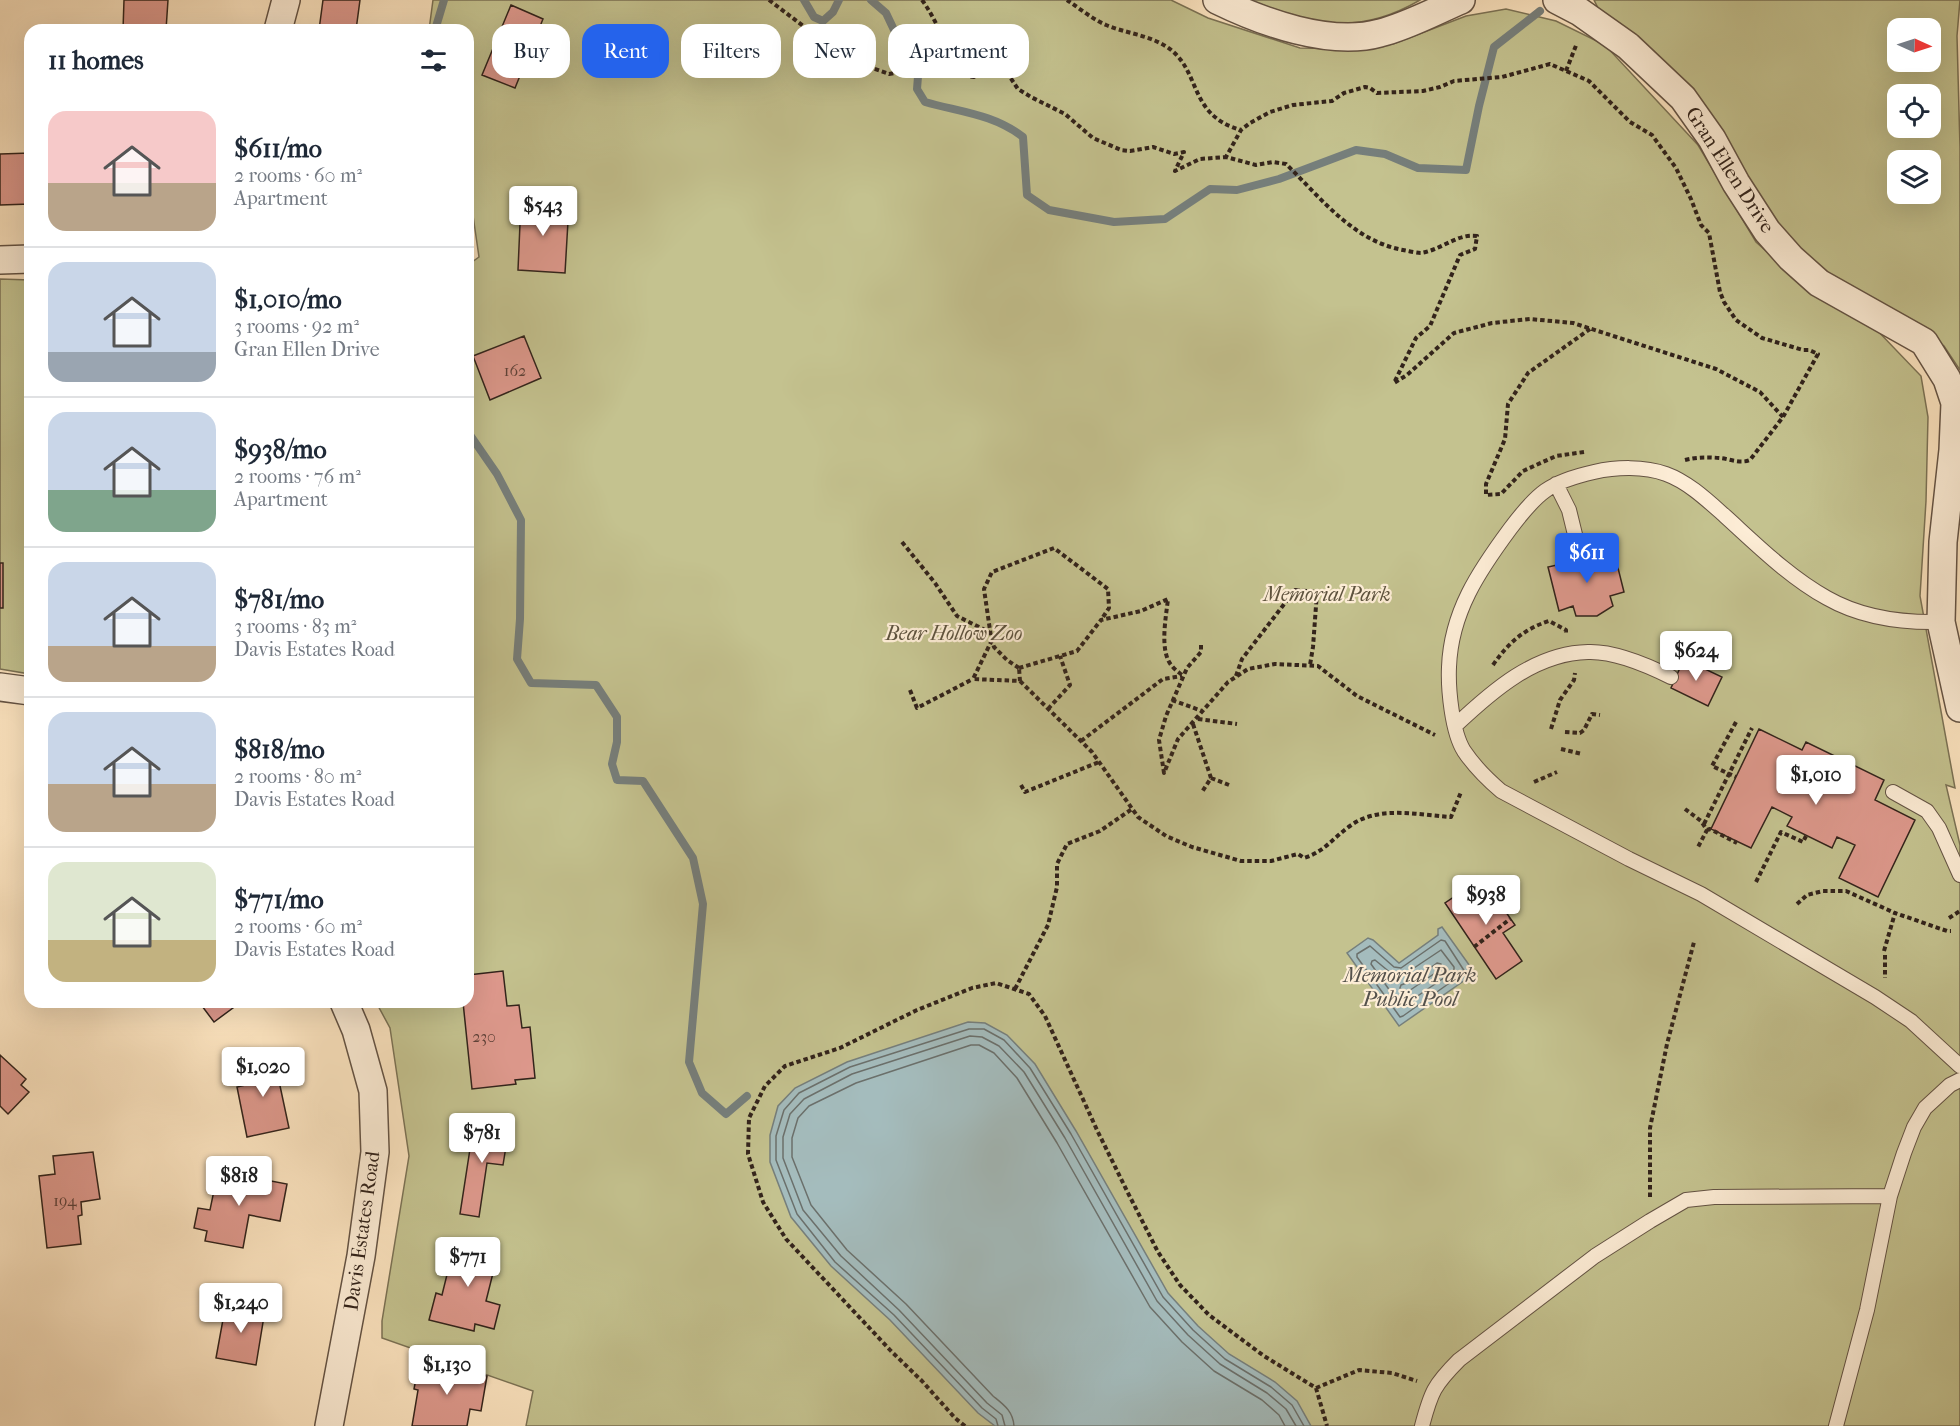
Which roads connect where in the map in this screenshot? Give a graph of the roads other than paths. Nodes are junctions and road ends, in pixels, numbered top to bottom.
1 (286, 0) edge
2 (1217, 0) edge
3 (1461, 0) edge
4 (1557, 0) edge
5 (280, 24) edge
6 (24, 259) edge
7 (0, 260) edge
8 (1556, 484) junction
9 (1580, 555) dead end
10 (1941, 622) junction
11 (1671, 677) dead end
12 (0, 687) edge
13 (24, 690) edge
14 (1960, 708) edge
15 (1455, 726) junction
16 (1893, 792) dead end
17 (1960, 875) edge
18 (347, 1008) edge
19 (1960, 1066) edge
20 (1960, 1080) edge
21 (1890, 1196) junction
22 (329, 1426) edge
23 (1422, 1426) edge
24 (1836, 1426) edge

1 - 5 street
2 - 3 street
4 - 10 street, Gran Ellen Drive
6 - 7 street
8 - 9 lane
8 - 10 lane
8 - 15 lane
10 - 14 street, Gran Ellen Drive
11 - 15 lane
12 - 13 street
15 - 19 lane
16 - 17 lane
18 - 22 street, Davis Estates Road
20 - 21 lane
21 - 23 lane
21 - 24 lane

